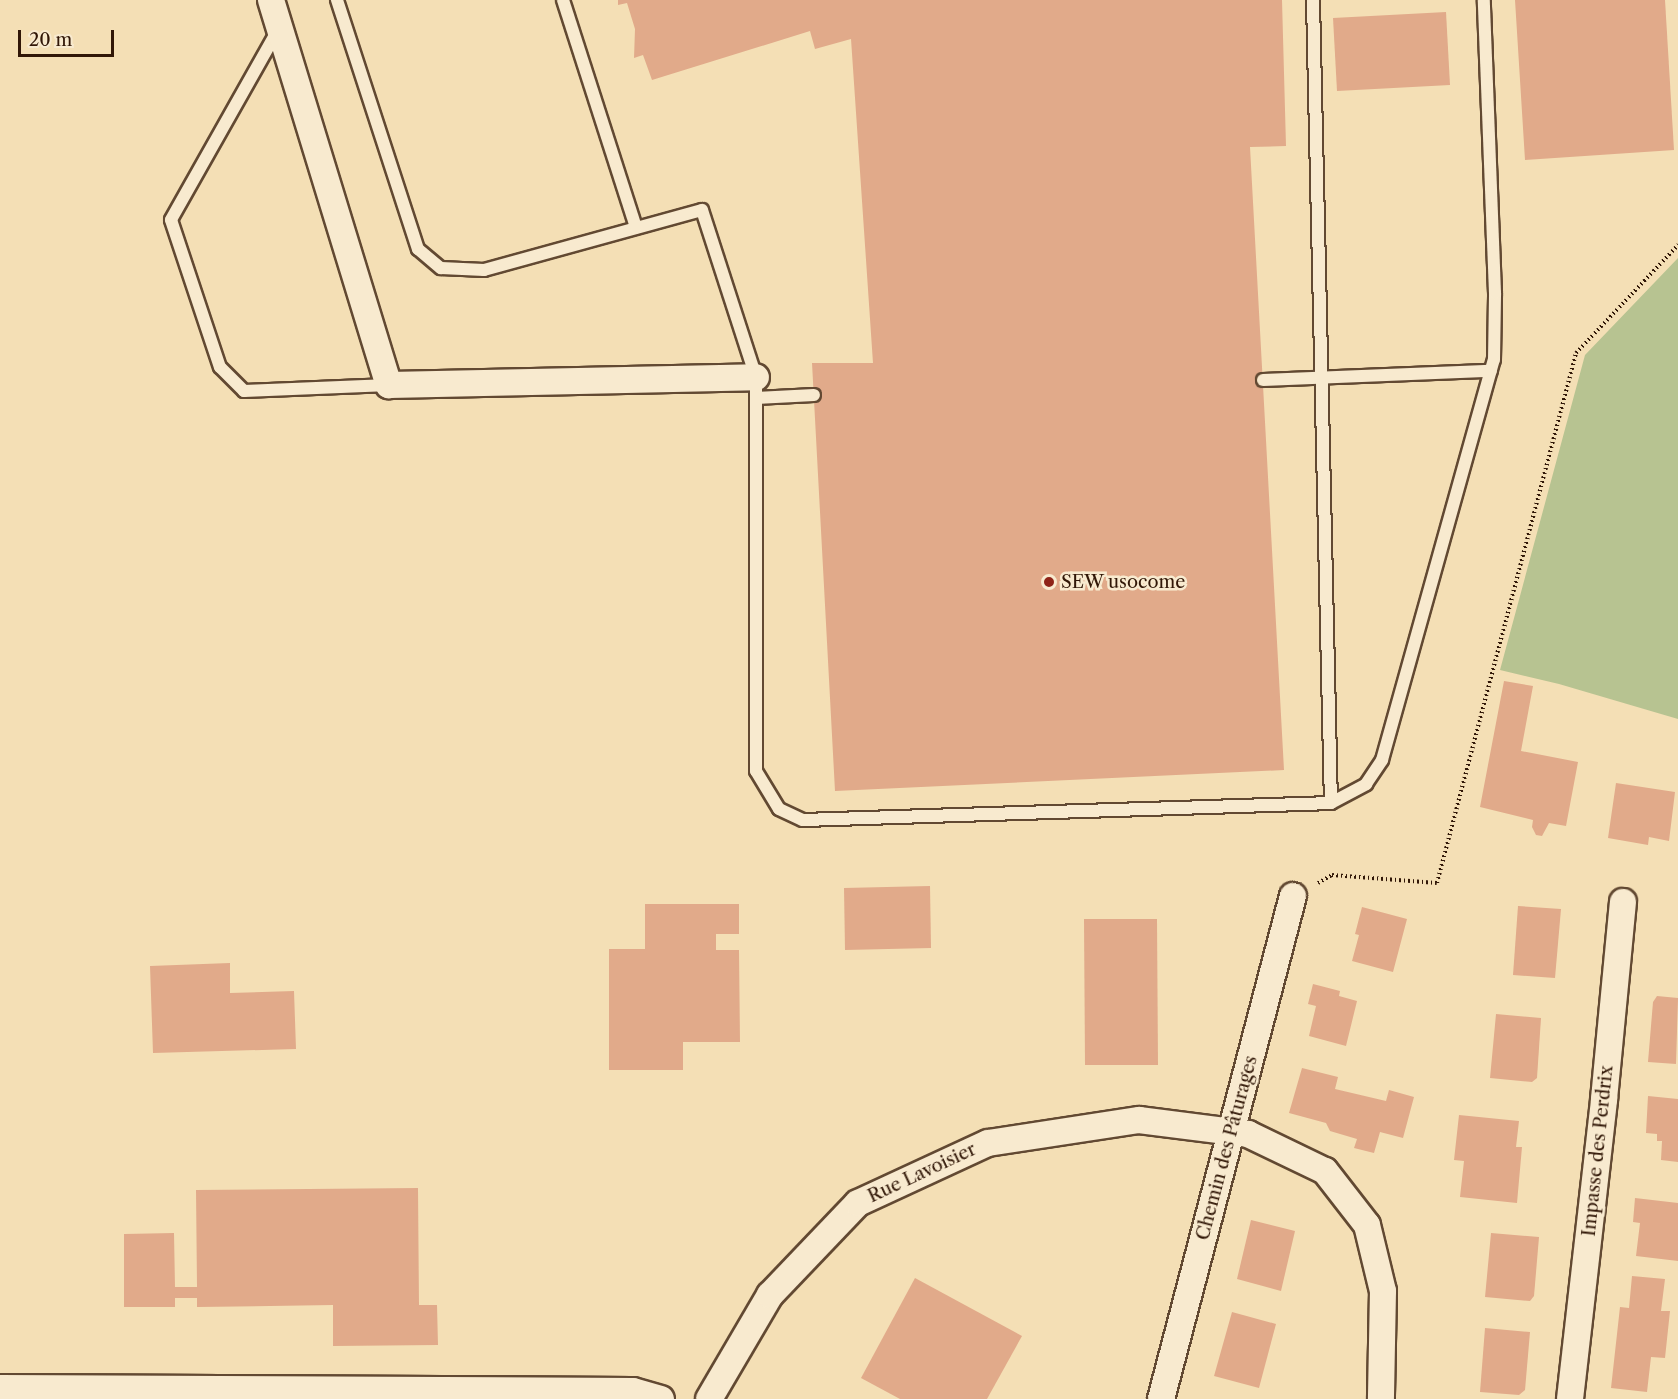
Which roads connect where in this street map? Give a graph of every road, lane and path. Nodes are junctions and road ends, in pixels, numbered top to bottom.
1 (271, 0) edge
2 (337, 0) edge
3 (563, 0) edge
4 (1313, 0) edge
5 (1484, 0) edge
6 (279, 27) junction
7 (636, 228) junction
8 (1678, 245) edge
9 (1491, 371) junction
10 (1321, 377) junction
11 (1263, 380) dead end
12 (389, 385) junction
13 (756, 387) junction
14 (814, 394) dead end
15 (1331, 803) junction
16 (1293, 896) joint
17 (1623, 902) dead end
18 (1232, 1132) junction
19 (0, 1388) edge
20 (661, 1399) edge
21 (709, 1399) edge
22 (1161, 1399) edge
23 (1381, 1399) edge
24 (1570, 1399) edge

1 - 6 street
2 - 7 lane
3 - 7 lane
4 - 10 lane
5 - 9 lane
6 - 12 street
6 - 12 lane
7 - 13 lane
8 - 16 path
9 - 10 lane
9 - 15 lane
10 - 11 lane
10 - 15 lane
12 - 13 street
13 - 14 lane
13 - 15 lane
16 - 18 street, Chemin des Pâturages
17 - 24 street, Impasse des Perdrix
18 - 21 street, Rue Lavoisier
18 - 22 street, Chemin des Pâturages
18 - 23 street, Rue Lavoisier
19 - 20 street

